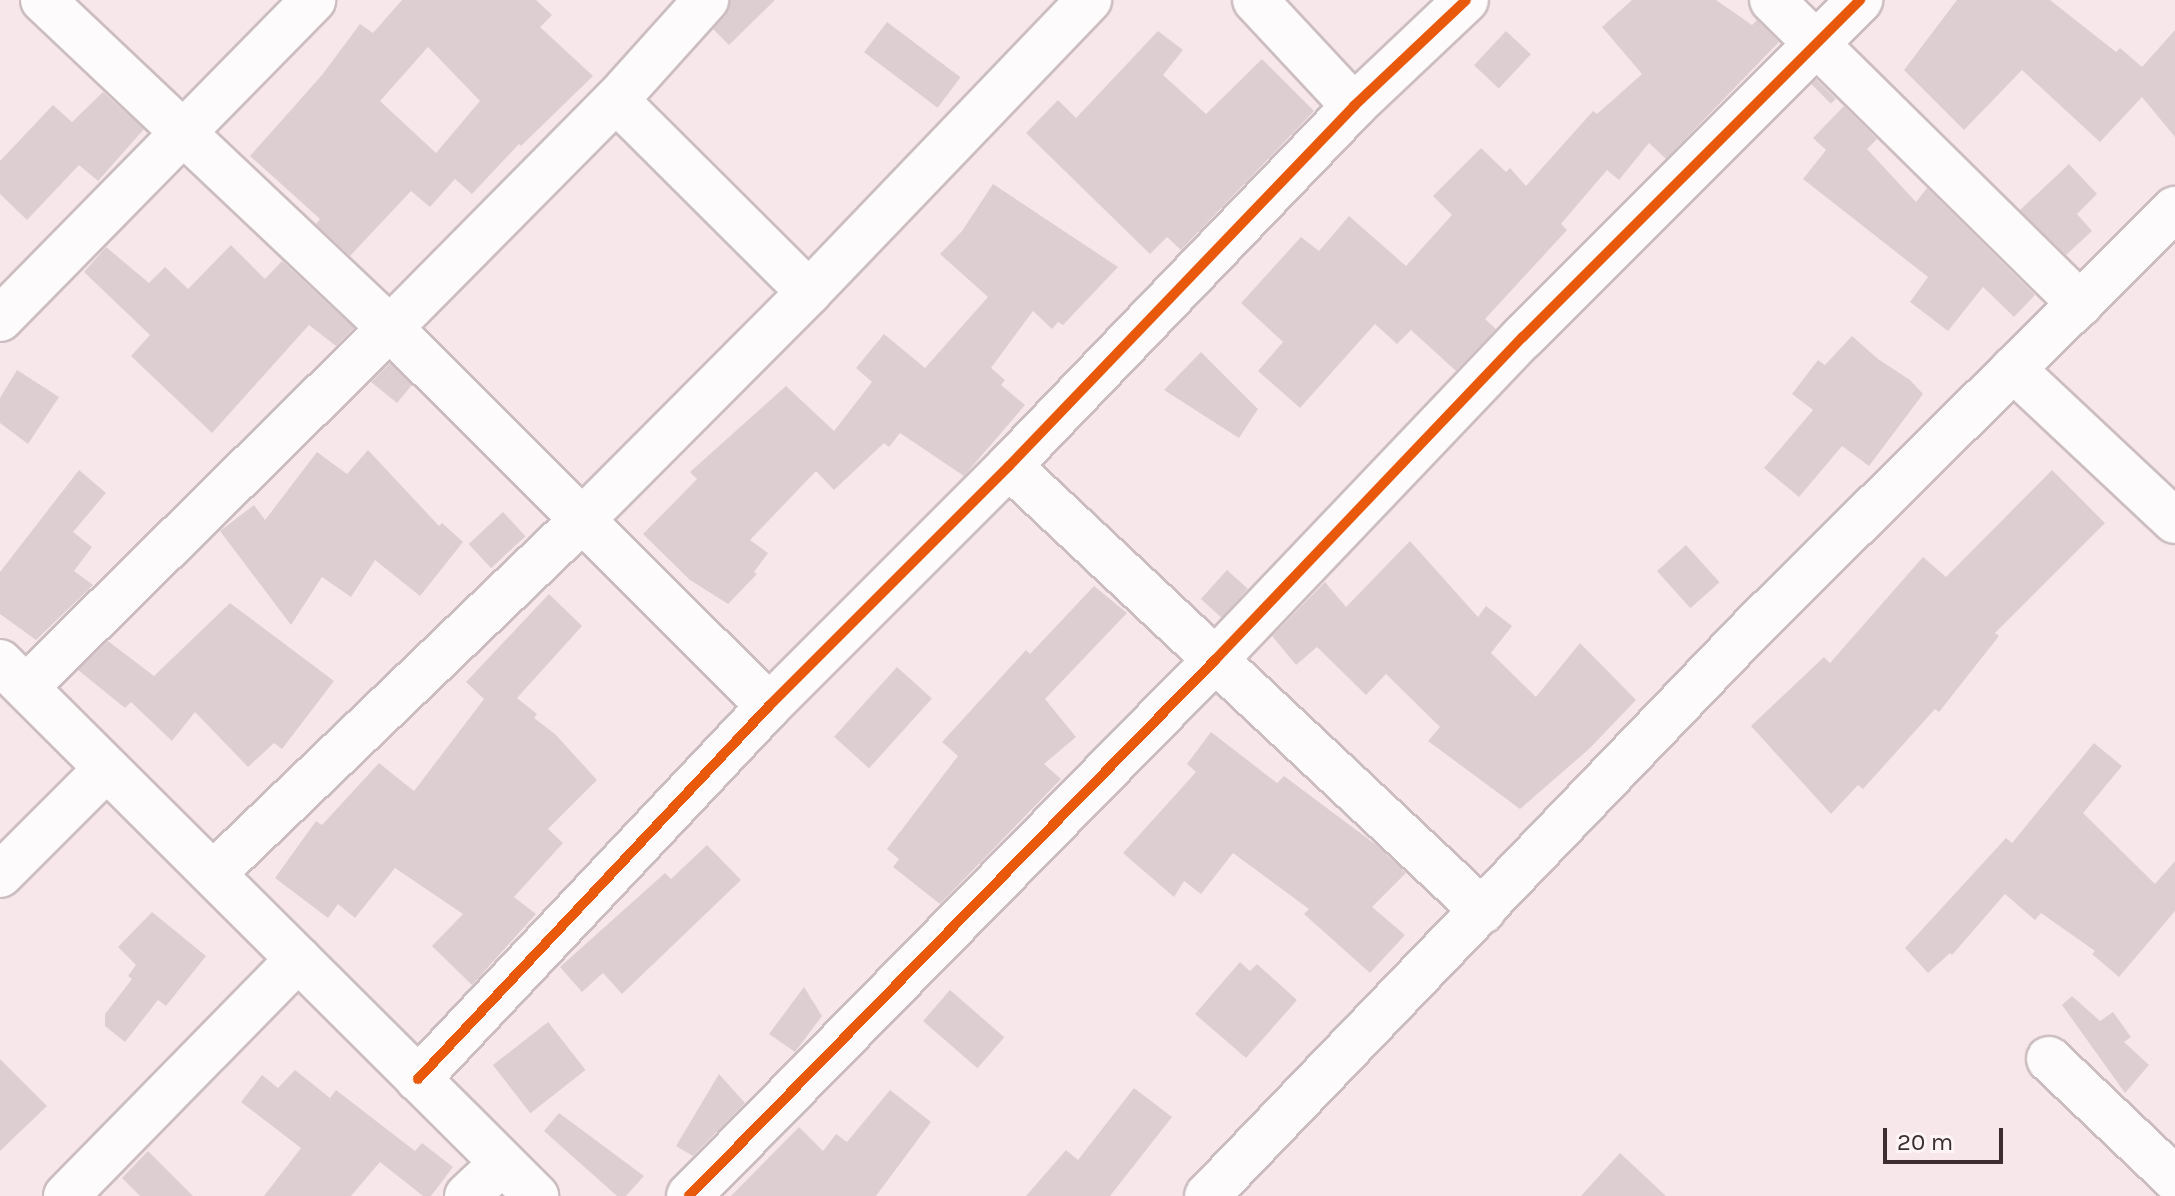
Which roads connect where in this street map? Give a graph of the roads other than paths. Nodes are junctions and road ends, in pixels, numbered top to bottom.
1 (43, 0) edge
2 (313, 0) edge
3 (706, 0) edge
4 (1089, 0) edge
5 (1255, 0) edge
6 (1466, 0) edge
7 (1772, 0) edge
8 (1860, 0) edge
9 (1817, 42) junction
10 (616, 100) junction
11 (1354, 106) junction
12 (182, 131) junction
13 (2175, 209) edge
14 (809, 292) junction
15 (2080, 304) junction
16 (0, 319) edge
17 (390, 328) junction
18 (2013, 369) junction
19 (1009, 466) junction
20 (583, 519) junction
21 (2175, 521) edge
22 (1215, 660) junction
23 (13, 674) edge
24 (769, 706) junction
25 (106, 769) junction
26 (214, 873) junction
27 (0, 875) edge
28 (1483, 911) junction
29 (298, 959) junction
30 (2049, 1059) dead end
31 (418, 1079) junction
32 (502, 1163) junction
33 (2175, 1179) edge
34 (66, 1196) edge
35 (467, 1196) edge
36 (536, 1196) edge
37 (689, 1196) edge
38 (1207, 1196) edge

1 - 12 street
2 - 12 street
3 - 10 street
4 - 14 street
5 - 11 street
6 - 11 street
7 - 9 street
8 - 9 street
9 - 15 street
9 - 22 street
10 - 14 street
10 - 17 street
11 - 19 street
12 - 16 street
12 - 17 street
13 - 15 street
14 - 20 street
15 - 18 street
17 - 20 street
17 - 23 street
18 - 21 street
18 - 28 street
19 - 22 street
19 - 24 street
20 - 24 street
20 - 26 street
22 - 28 street
22 - 37 street
23 - 25 street
24 - 31 street
25 - 26 street
25 - 27 street
26 - 29 street
28 - 38 street
29 - 31 street
29 - 34 street
30 - 33 street
31 - 32 street
32 - 35 street
32 - 36 street

